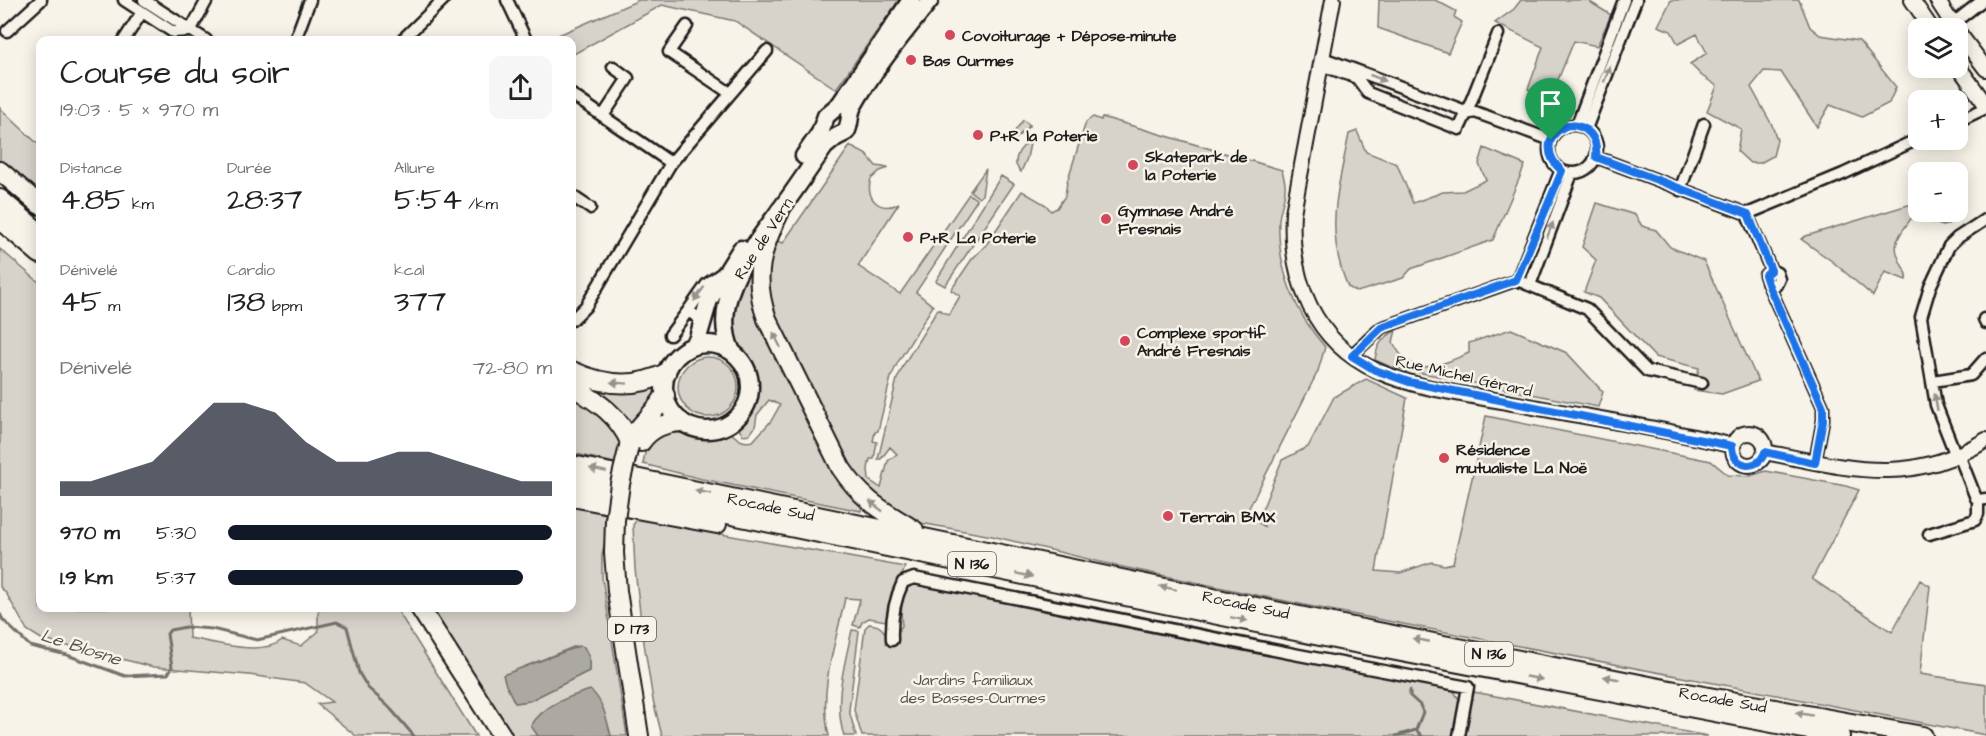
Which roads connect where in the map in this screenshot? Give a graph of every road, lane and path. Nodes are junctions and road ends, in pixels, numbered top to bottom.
1 (41, 0) edge
2 (124, 0) edge
3 (144, 0) edge
4 (207, 0) edge
5 (310, 0) edge
6 (443, 0) edge
7 (507, 0) edge
8 (911, 0) edge
9 (930, 0) edge
10 (1333, 0) edge
11 (1624, 0) edge
12 (1636, 0) edge
13 (1912, 0) edge
14 (1936, 0) edge
15 (1983, 0) edge
16 (142, 12) junction
17 (1924, 18) edge
18 (1946, 18) edge
19 (1962, 18) edge
20 (687, 26) dead end
21 (7, 31) dead end
22 (190, 31) junction
23 (1498, 34) dead end
24 (127, 36) edge
25 (199, 36) edge
26 (296, 36) edge
27 (406, 36) edge
28 (524, 36) edge
29 (1968, 48) edge
30 (766, 51) dead end
31 (1322, 61) junction
32 (613, 67) dead end
33 (1986, 69) edge
34 (1966, 78) edge
35 (730, 93) junction
36 (576, 98) edge
37 (1986, 107) edge
38 (1466, 114) junction
39 (603, 116) junction
40 (1968, 116) edge
41 (827, 118) junction
42 (847, 118) junction
43 (1704, 124) dead end
44 (1581, 127) junction
45 (836, 137) junction
46 (1551, 140) junction
47 (1908, 144) edge
48 (1596, 157) junction
49 (671, 163) junction
50 (0, 171) edge
51 (1567, 172) junction
52 (1680, 190) junction
53 (0, 199) edge
54 (576, 199) edge
55 (36, 202) edge
56 (590, 208) dead end
57 (780, 211) junction
58 (1748, 214) junction
59 (1986, 219) edge
60 (0, 220) edge
61 (36, 230) edge
62 (36, 251) edge
63 (1516, 280) junction
64 (1530, 285) junction
65 (695, 315) junction
66 (576, 316) edge
67 (670, 335) dead end
68 (692, 346) junction
69 (732, 352) junction
70 (1352, 356) junction
71 (1986, 358) edge
72 (576, 373) edge
73 (666, 373) junction
74 (1933, 381) junction
75 (1702, 383) dead end
76 (576, 388) edge
77 (664, 395) junction
78 (681, 422) junction
79 (1986, 440) edge
80 (632, 446) junction
81 (1732, 446) junction
82 (1765, 452) junction
83 (1957, 456) junction
84 (1815, 463) junction
85 (576, 466) edge
86 (576, 483) edge
87 (576, 499) edge
88 (1982, 500) edge
89 (617, 515) junction
90 (823, 534) junction
91 (1929, 534) dead end
92 (925, 537) junction
93 (410, 612) edge
94 (423, 612) edge
95 (892, 640) dead end
96 (489, 736) edge
97 (502, 736) edge
98 (639, 736) edge
99 (650, 736) edge
100 (1459, 736) edge
101 (1840, 736) edge
102 (1923, 736) edge

1 - 21 street
2 - 16 street
3 - 22 street
4 - 22 street
5 - 26 street
6 - 27 street
7 - 28 street
8 - 41 main road, Rue de Vern
9 - 42 main road, Rue de Vern
10 - 31 street, Rue Michel Gérard
11 - 44 street
44 -> 12 street
13 - 17 street
14 - 18 street
15 - 19 street
16 - 22 street
16 - 24 street
20 - 35 street
22 - 25 street
23 - 38 street
29 - 33 street
30 - 35 street
31 -> 38 street
31 - 38 street
31 - 70 street, Rue Michel Gérard
32 - 39 street
34 - 37 street
35 - 49 street
36 - 39 street
37 - 40 street
38 - 46 street
39 - 49 street
41 - 42 main road
41 - 45 main road
41 -> 65 main road, Rue de Vern
42 - 45 main road, Rue de Vern
43 - 52 street
44 - 46 street
44 - 48 street
45 - 57 main road, Rue de Vern
46 - 51 street
47 - 58 street
48 - 51 street
48 - 52 street
49 - 66 street
50 - 55 highway
51 - 63 street
64 -> 51 street
52 - 58 street
53 - 61 highway
54 - 56 street
57 - 69 main road, Rue de Vern
92 -> 57 highway
58 - 84 street
59 - 74 street
60 - 62 highway
63 - 64 street
63 - 70 street
64 - 75 street
65 - 67 street, Rue de Vern
65 - 68 main road, Rue de Vern
68 - 69 main road
68 - 73 main road
69 - 78 main road
70 - 81 street, Rue Michel Gérard
71 - 74 street
73 -> 72 highway
73 - 77 main road
83 -> 74 street
76 - 80 highway
77 - 78 main road
77 - 80 highway, D 173
78 - 80 highway
79 - 83 street
80 - 89 highway, D 173
81 - 82 street
81 - 82 street
82 - 84 street
83 - 84 street
83 - 88 street
92 -> 85 highway, Rocade Sud / N 136
86 - 90 highway, Rocade Sud / N 136
87 - 89 highway
88 - 91 street
89 - 90 highway
89 - 98 highway, D 173
89 - 99 highway, D 173
90 -> 101 highway, Rocade Sud / N 136
102 -> 92 highway, Rocade Sud / N 136
93 - 96 highway
94 - 97 highway
95 - 100 street

